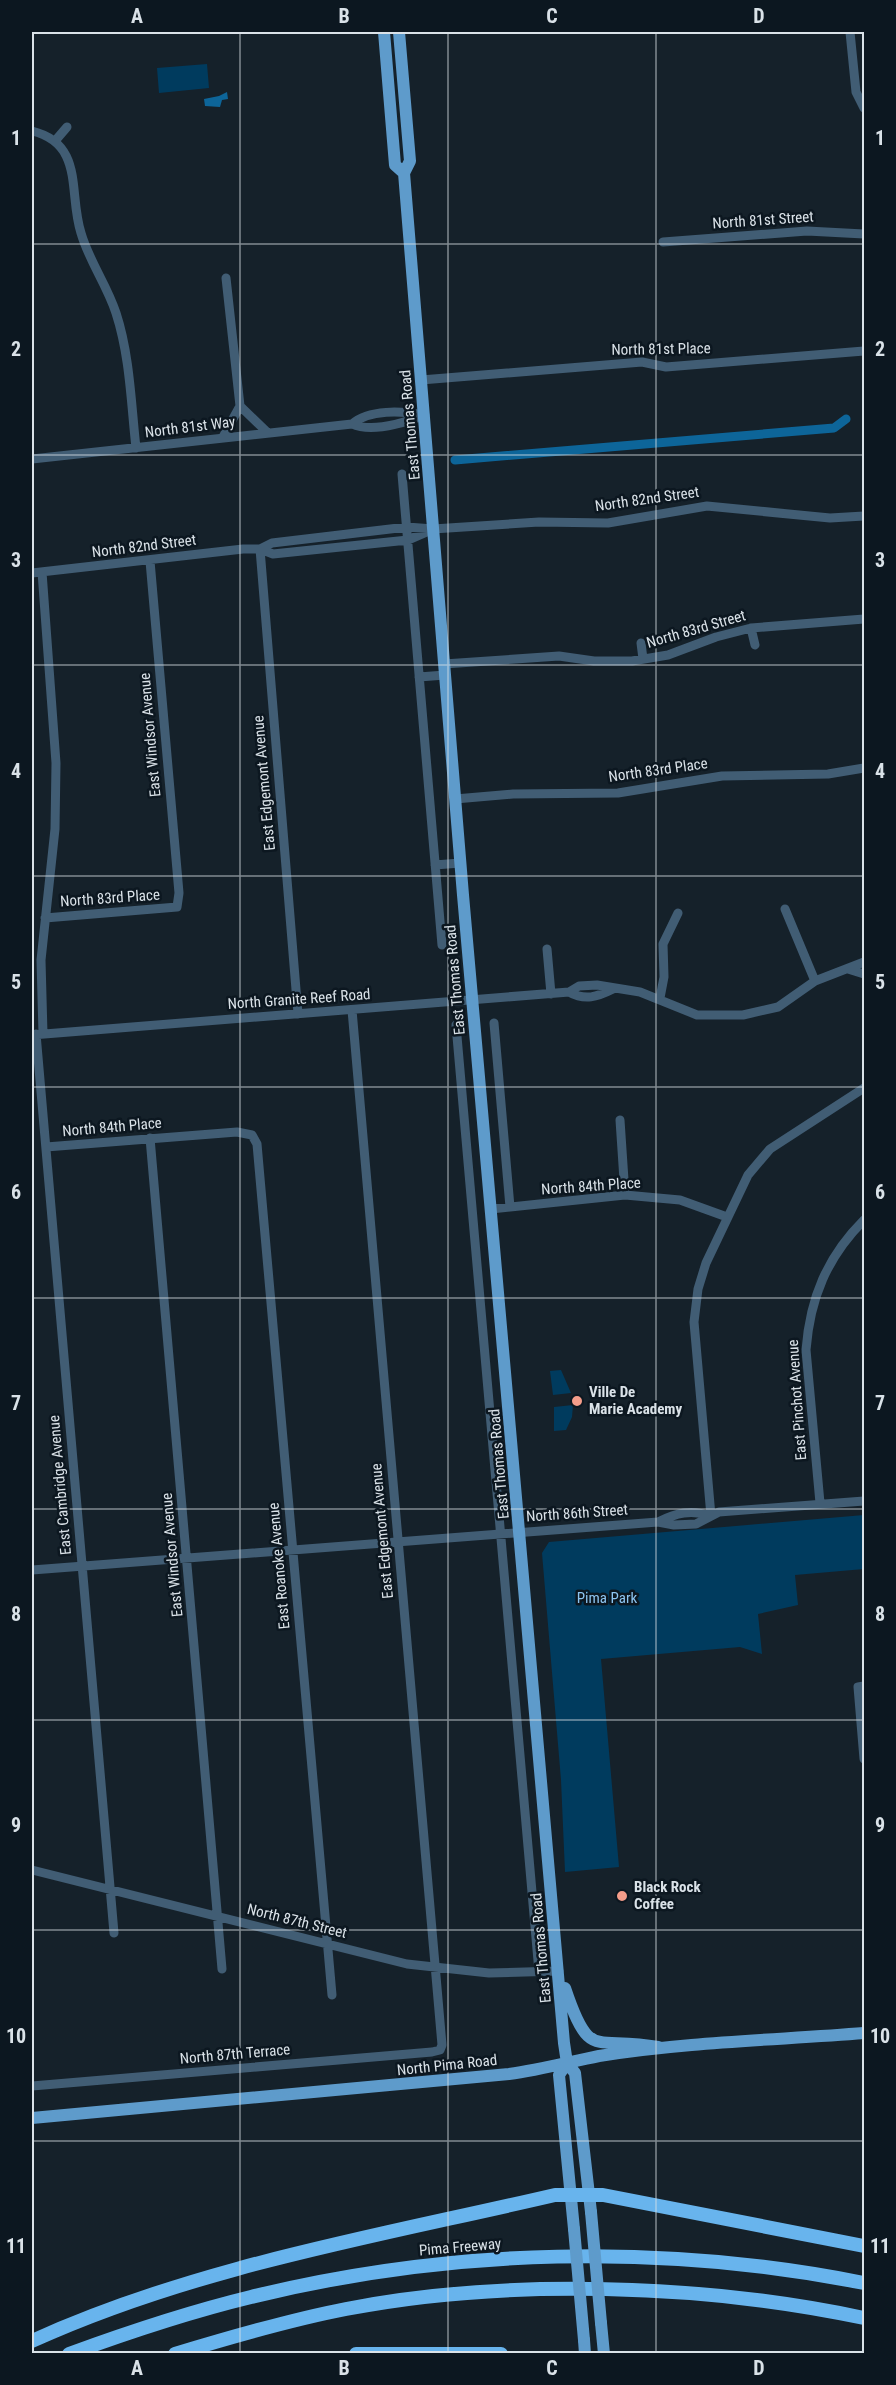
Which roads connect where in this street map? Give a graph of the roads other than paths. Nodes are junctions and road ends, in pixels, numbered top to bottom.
1 (384, 32) edge
2 (399, 32) edge
3 (850, 32) edge
4 (864, 108) edge
5 (67, 127) dead end
6 (32, 131) edge
7 (55, 141) junction
8 (404, 173) junction
9 (864, 234) edge
10 (663, 242) dead end
11 (226, 278) dead end
12 (864, 351) edge
13 (421, 380) junction
14 (240, 406) junction
15 (425, 415) junction
16 (268, 432) junction
17 (223, 437) junction
18 (136, 448) junction
19 (32, 459) edge
20 (402, 474) dead end
21 (864, 516) edge
22 (407, 526) junction
23 (433, 529) junction
24 (408, 540) junction
25 (260, 549) junction
26 (150, 561) junction
27 (37, 573) edge
28 (864, 619) edge
29 (751, 628) junction
30 (641, 643) dead end
31 (755, 645) dead end
32 (643, 659) junction
33 (445, 669) junction
34 (419, 677) junction
35 (864, 768) edge
36 (455, 799) junction
37 (460, 863) junction
38 (435, 865) junction
39 (177, 907) joint
40 (785, 909) dead end
41 (678, 913) dead end
42 (45, 918) junction
43 (442, 945) dead end
44 (547, 949) dead end
45 (864, 962) edge
46 (848, 969) junction
47 (864, 974) edge
48 (815, 981) junction
49 (551, 994) junction
50 (660, 998) junction
51 (472, 1000) junction
52 (352, 1010) junction
53 (298, 1014) junction
54 (494, 1023) dead end
55 (456, 1025) dead end
56 (37, 1034) edge
57 (864, 1088) edge
58 (620, 1120) dead end
59 (252, 1135) joint
60 (150, 1138) junction
61 (46, 1147) junction
62 (625, 1195) junction
63 (510, 1207) junction
64 (490, 1209) junction
65 (727, 1217) junction
66 (864, 1220) edge
67 (864, 1501) edge
68 (820, 1503) junction
69 (711, 1516) junction
70 (520, 1533) junction
71 (502, 1534) junction
72 (398, 1541) junction
73 (293, 1549) junction
74 (187, 1558) junction
75 (82, 1566) junction
76 (32, 1570) edge
77 (861, 1686) edge
78 (864, 1759) edge
79 (32, 1870) edge
80 (111, 1890) junction
81 (218, 1917) junction
82 (114, 1933) dead end
83 (327, 1945) junction
84 (436, 1968) junction
85 (222, 1969) dead end
86 (559, 1971) junction
87 (539, 1972) junction
88 (332, 1995) dead end
89 (864, 2033) edge
90 (665, 2048) junction
91 (440, 2049) joint
92 (567, 2063) junction
93 (32, 2086) edge
94 (32, 2118) edge
95 (570, 2194) junction
96 (589, 2194) junction
97 (864, 2246) edge
98 (864, 2283) edge
99 (864, 2318) edge
100 (32, 2341) edge
101 (69, 2354) edge
102 (175, 2354) edge
103 (357, 2354) edge
104 (501, 2354) edge
105 (585, 2354) edge
106 (604, 2354) edge

1 - 8 main road, East Thomas Road
2 - 8 main road, East Thomas Road
3 - 4 street
5 - 7 street
6 - 7 street
7 - 18 street
8 - 13 main road, East Thomas Road
9 - 10 street, North 81st Street
11 - 14 street
12 - 13 street, North 81st Place
13 - 15 main road, East Thomas Road
14 - 16 street
14 - 17 street
15 - 16 street, North 81st Way
15 - 23 main road, East Thomas Road
16 - 17 street, North 81st Way
17 - 18 street, North 81st Way
18 - 19 street, North 81st Way
20 - 22 street, East Thomas Road
21 - 23 street, North 82nd Street
22 - 23 street, North 82nd Street
22 - 24 street, East Thomas Road
22 - 25 street, North 82nd Street
23 - 24 street, North 82nd Street
23 - 33 main road, East Thomas Road
24 - 25 street, North 82nd Street
24 - 34 street, East Thomas Road
25 - 26 street, North 82nd Street
25 - 53 street, East Edgemont Avenue
26 - 27 street, North 82nd Street
26 - 39 street, East Windsor Avenue
27 - 42 street, East Cambridge Avenue
28 - 29 street, North 83rd Street
29 - 31 street
29 - 32 street, North 83rd Street
30 - 32 street, North 83rd Street
32 - 33 street, North 83rd Street
33 - 34 street
33 - 36 main road, East Thomas Road
34 - 38 street, East Thomas Road
35 - 36 street, North 83rd Place
36 - 37 main road, East Thomas Road
37 - 38 street
37 - 51 main road, East Thomas Road
38 - 43 street, East Thomas Road
39 - 42 street, North 83rd Place
40 - 48 street
41 - 50 street
42 - 56 street, East Cambridge Avenue
44 - 49 street
45 - 46 street, North Granite Reef Road
46 - 47 street
46 - 48 street, North Granite Reef Road
48 - 50 street, North Granite Reef Road
49 - 50 street, North Granite Reef Road
49 - 51 street, North Granite Reef Road
51 - 52 street, North Granite Reef Road
51 - 64 main road, East Thomas Road
52 - 53 street, North Granite Reef Road
52 - 72 street, East Edgemont Avenue
53 - 56 street, North Granite Reef Road
54 - 63 street
55 - 71 street, East Thomas Road
56 - 61 street, East Cambridge Avenue
57 - 65 street
58 - 62 street
59 - 60 street, North 84th Place
59 - 73 street, East Roanoke Avenue
60 - 61 street, North 84th Place
60 - 74 street, East Windsor Avenue
61 - 75 street, East Cambridge Avenue
62 - 63 street, North 84th Place
62 - 65 street, North 84th Place
63 - 64 street, North 84th Place
64 - 70 main road, East Thomas Road
65 - 69 street
66 - 68 street, East Pinchot Avenue
67 - 68 street, North 86th Street
68 - 69 street, North 86th Street
69 - 70 street, North 86th Street
70 - 71 street, North 86th Street
70 - 86 main road, East Thomas Road
71 - 72 street, North 86th Street
71 - 87 street, East Thomas Road
72 - 73 street, North 86th Street
72 - 84 street, East Edgemont Avenue
73 - 74 street, North 86th Street
73 - 83 street, East Roanoke Avenue
74 - 75 street, North 86th Street
74 - 81 street, East Windsor Avenue
75 - 76 street, North 86th Street
75 - 80 street, East Cambridge Avenue
77 - 78 street
79 - 80 street, North 87th Street
80 - 81 street, North 87th Street
80 - 82 street, East Cambridge Avenue
81 - 83 street, North 87th Street
81 - 85 street, East Windsor Avenue
83 - 84 street, North 87th Street
83 - 88 street, East Roanoke Avenue
84 - 87 street, North 87th Street
84 - 91 street, East Edgemont Avenue
86 - 87 street, North 87th Street
86 - 90 main road
86 - 92 main road, East Thomas Road
89 - 90 main road, North Pima Road
90 - 92 main road, North Pima Road
91 - 93 street, North 87th Terrace
92 - 94 main road, North Pima Road
92 - 95 main road, East Thomas Road
92 - 96 main road, East Thomas Road
95 - 96 highway
95 - 100 highway
95 - 105 main road, East Thomas Road, bridge
96 - 97 highway
96 - 106 main road, East Thomas Road, bridge
98 - 101 highway, Pima Freeway
99 - 102 highway
103 - 104 highway

